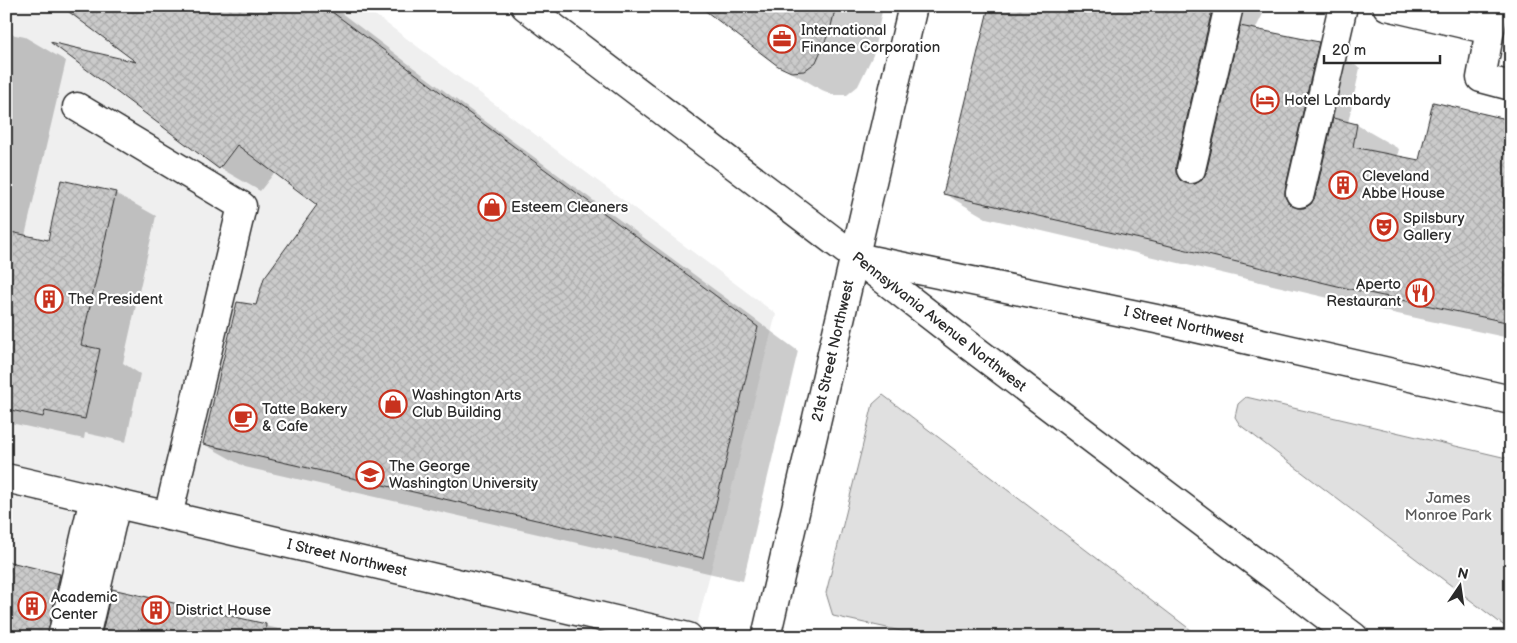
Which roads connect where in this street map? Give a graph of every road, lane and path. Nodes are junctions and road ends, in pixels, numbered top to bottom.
1 (525, 6) edge
2 (913, 6) edge
3 (1229, 6) edge
4 (1344, 6) edge
5 (1387, 6) edge
6 (1493, 18) edge
7 (1511, 86) edge
8 (77, 106) dead end
9 (1192, 169) dead end
10 (1300, 193) dead end
11 (855, 257) junction
12 (1511, 400) edge
13 (6, 478) edge
14 (105, 501) junction
15 (168, 516) junction
16 (62, 637) edge
17 (85, 637) edge
18 (688, 637) edge
19 (766, 637) edge
20 (1354, 637) edge

1 - 11 main road, Pennsylvania Avenue Northwest
2 - 11 main road, 21st Street Northwest
3 - 9 main road
4 - 10 main road
5 - 6 main road
6 - 7 main road
8 - 15 main road
11 - 12 main road, I Street Northwest
11 - 19 main road, 21st Street Northwest
11 - 20 main road, Pennsylvania Avenue Northwest
13 - 14 main road, I Street Northwest
14 - 15 main road, I Street Northwest
14 - 16 main road
14 - 17 main road
15 - 18 main road, I Street Northwest

